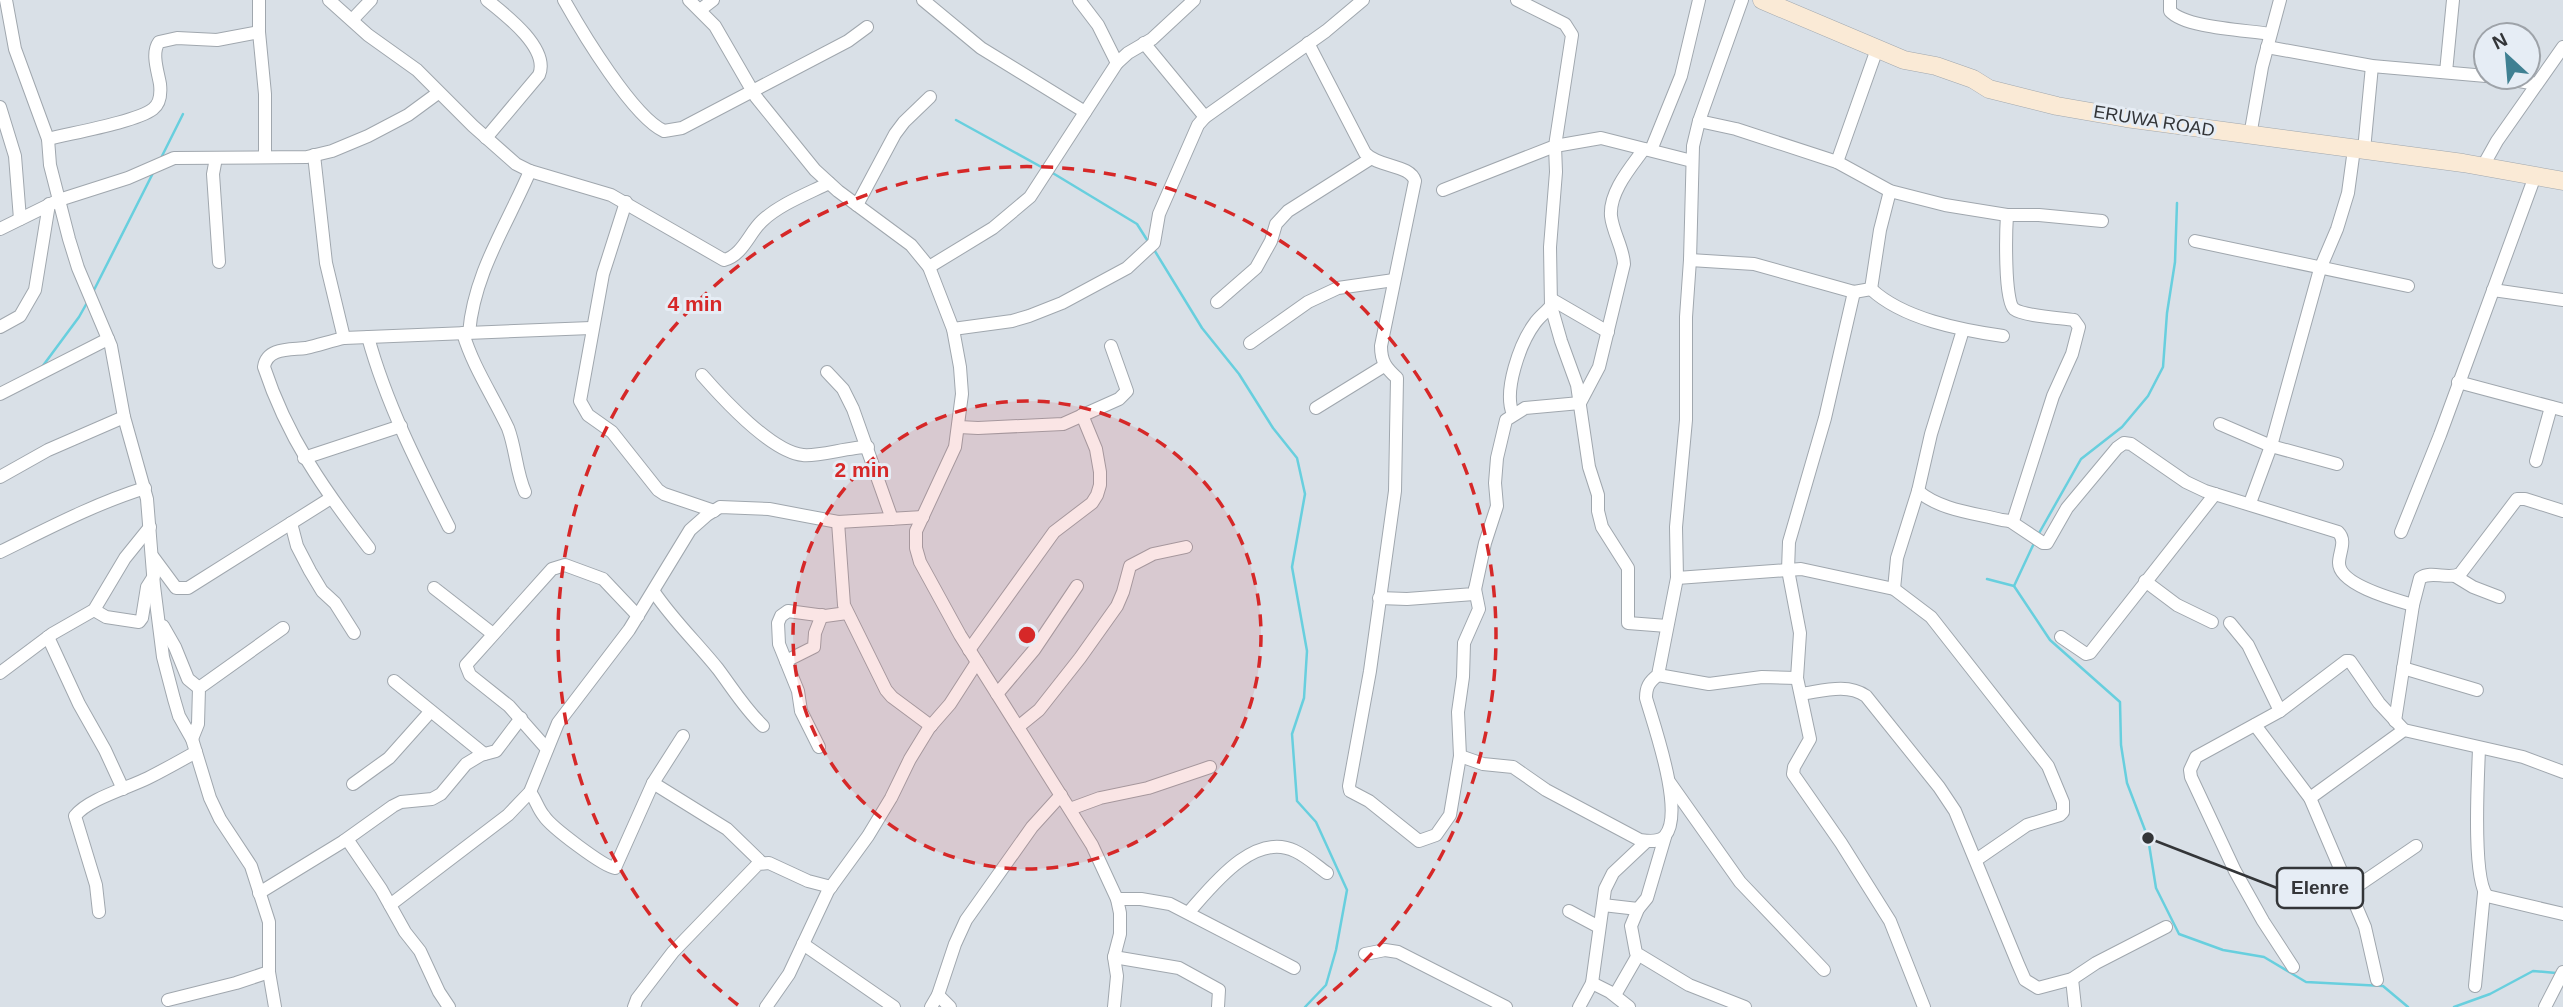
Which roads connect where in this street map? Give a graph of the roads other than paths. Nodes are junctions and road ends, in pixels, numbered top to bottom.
1 (6, 0) edge
2 (259, 0) edge
3 (329, 0) edge
4 (371, 0) edge
5 (565, 0) edge
6 (689, 0) edge
7 (713, 0) edge
8 (923, 0) edge
9 (1079, 0) edge
10 (1194, 0) edge
11 (1363, 0) edge
12 (1517, 0) edge
13 (1699, 0) edge
14 (1742, 0) edge
15 (1762, 0) edge
16 (2171, 0) edge
17 (2280, 0) edge
18 (2453, 0) edge
19 (494, 2) edge
20 (1795, 7) edge
21 (700, 10) junction
22 (352, 20) junction
23 (867, 27) dead end
24 (258, 32) junction
25 (2269, 40) junction
26 (1144, 43) junction
27 (1308, 43) junction
28 (1877, 49) junction
29 (2561, 51) edge
30 (1117, 63) junction
31 (2372, 66) junction
32 (2446, 72) junction
33 (2472, 75) edge
34 (2542, 76) edge
35 (753, 91) junction
36 (2531, 91) edge
37 (438, 93) junction
38 (930, 97) dead end
39 (0, 107) edge
40 (1085, 112) junction
41 (1205, 117) junction
42 (1699, 121) junction
43 (2250, 136) junction
44 (486, 138) junction
45 (48, 139) junction
46 (1555, 146) junction
47 (2359, 149) junction
48 (1648, 150) junction
49 (314, 155) junction
50 (265, 157) junction
51 (216, 158) junction
52 (1370, 159) junction
53 (1692, 161) junction
54 (1838, 162) junction
55 (2483, 166) junction
56 (530, 171) junction
57 (2535, 176) junction
58 (2563, 181) edge
59 (829, 183) junction
60 (1443, 190) dead end
61 (1890, 191) junction
62 (54, 202) junction
63 (626, 202) junction
64 (857, 205) junction
65 (2007, 215) junction
66 (20, 219) junction
67 (2102, 221) dead end
68 (0, 229) edge
69 (2195, 242) dead end
70 (1690, 260) junction
71 (219, 262) dead end
72 (929, 267) junction
73 (2320, 269) junction
74 (1394, 280) junction
75 (2408, 286) dead end
76 (1871, 289) junction
77 (2493, 290) junction
78 (1854, 292) junction
79 (2563, 300) edge
80 (1217, 302) dead end
81 (1551, 303) junction
82 (0, 327) edge
83 (591, 328) junction
84 (953, 329) junction
85 (1963, 330) junction
86 (1608, 332) junction
87 (466, 333) junction
88 (2003, 336) dead end
89 (368, 337) junction
90 (344, 338) junction
91 (108, 339) junction
92 (1250, 343) dead end
93 (1111, 346) dead end
94 (1384, 366) junction
95 (827, 372) dead end
96 (702, 375) dead end
97 (2458, 382) junction
98 (0, 394) edge
99 (1580, 403) junction
100 (1316, 408) dead end
101 (2557, 409) edge
102 (1513, 414) junction
103 (1082, 415) junction
104 (124, 416) junction
105 (2220, 424) dead end
106 (401, 426) junction
107 (959, 427) junction
108 (2271, 446) junction
109 (868, 447) junction
110 (304, 458) junction
111 (2536, 461) dead end
112 (2337, 464) dead end
113 (0, 477) edge
114 (145, 488) junction
115 (1918, 491) junction
116 (525, 492) dead end
117 (2215, 494) junction
118 (331, 498) junction
119 (2250, 503) junction
120 (714, 511) junction
121 (2563, 511) edge
122 (923, 517) junction
123 (892, 519) junction
124 (2010, 521) junction
125 (838, 522) junction
126 (291, 523) junction
127 (150, 527) junction
128 (449, 527) dead end
129 (2401, 532) dead end
130 (271, 535) junction
131 (298, 546) junction
132 (1186, 547) dead end
133 (369, 548) dead end
134 (0, 552) edge
135 (153, 557) junction
136 (1788, 569) junction
137 (154, 576) junction
138 (2455, 576) junction
139 (1677, 578) junction
140 (2145, 581) junction
141 (1077, 586) dead end
142 (176, 588) junction
143 (434, 589) dead end
144 (1475, 589) junction
145 (1894, 589) junction
146 (654, 592) junction
147 (2499, 597) dead end
148 (1378, 598) junction
149 (156, 600) junction
150 (2413, 605) junction
151 (93, 610) junction
152 (847, 612) junction
153 (822, 615) junction
154 (638, 616) junction
155 (160, 621) junction
156 (2212, 622) dead end
157 (2230, 623) dead end
158 (1667, 626) junction
159 (283, 628) dead end
160 (354, 633) dead end
161 (493, 634) junction
162 (48, 637) junction
163 (2061, 638) dead end
164 (969, 650) junction
165 (786, 661) junction
166 (977, 662) junction
167 (2403, 668) junction
168 (0, 673) edge
169 (1658, 675) junction
170 (1797, 678) junction
171 (394, 681) dead end
172 (199, 688) junction
173 (2477, 690) dead end
174 (997, 694) junction
175 (1801, 694) junction
176 (2280, 710) junction
177 (430, 712) junction
178 (522, 718) junction
179 (2255, 725) junction
180 (763, 726) dead end
181 (931, 726) junction
182 (2400, 726) junction
183 (1018, 727) junction
184 (554, 729) junction
185 (533, 730) junction
186 (683, 736) dead end
187 (194, 746) junction
188 (819, 747) dead end
189 (547, 749) junction
190 (2479, 749) junction
191 (484, 754) junction
192 (1460, 756) junction
193 (1210, 766) dead end
194 (2563, 772) edge
195 (653, 783) junction
196 (1670, 783) junction
197 (353, 784) dead end
198 (123, 789) junction
199 (530, 792) junction
200 (1062, 795) junction
201 (2310, 798) junction
202 (1070, 809) junction
203 (1665, 837) junction
204 (344, 841) junction
205 (1647, 841) junction
206 (2416, 846) dead end
207 (1976, 860) junction
208 (762, 863) junction
209 (1326, 873) dead end
210 (831, 887) junction
211 (2350, 891) junction
212 (260, 893) junction
213 (2484, 893) junction
214 (1117, 899) junction
215 (390, 905) junction
216 (1603, 905) junction
217 (1638, 909) junction
218 (1569, 911) dead end
219 (99, 912) dead end
220 (1189, 912) junction
221 (2563, 914) edge
222 (1599, 927) junction
223 (2166, 927) dead end
224 (803, 944) junction
225 (1365, 954) dead end
226 (1638, 956) junction
227 (1114, 957) junction
228 (2293, 967) dead end
229 (1294, 968) dead end
230 (1824, 970) dead end
231 (269, 972) junction
232 (2563, 972) edge
233 (2072, 979) junction
234 (2377, 980) dead end
235 (1592, 983) junction
236 (2475, 986) dead end
237 (938, 995) junction
238 (1615, 995) junction
239 (168, 1000) dead end
240 (275, 1007) edge
241 (449, 1007) edge
242 (634, 1007) edge
243 (766, 1007) edge
244 (894, 1007) edge
245 (931, 1007) edge
246 (950, 1007) edge
247 (1114, 1007) edge
248 (1218, 1007) edge
249 (1506, 1007) edge
250 (1579, 1007) edge
251 (1629, 1007) edge
252 (1745, 1007) edge
253 (1924, 1007) edge
254 (2075, 1007) edge
255 (2545, 1007) edge

1 - 45 street
2 - 24 street
3 - 22 street
4 - 22 street
5 - 35 street
6 - 21 street
7 - 21 street
8 - 40 street
9 - 30 street
10 - 26 street
11 - 27 street
12 - 46 street
13 - 48 street
14 - 42 street
15 - 20 main road, ERUWA ROAD
16 - 25 street
17 - 25 street
18 - 32 street
19 - 44 street
20 - 28 main road, ERUWA ROAD
21 - 35 street
22 - 37 street
23 - 35 street
24 - 45 street
24 - 50 street
25 - 31 street
25 - 43 street
26 - 30 street
26 - 41 street
27 - 41 street
27 - 52 street
28 - 43 main road, ERUWA ROAD
28 - 54 street
29 - 34 street
30 - 40 street
31 - 32 street
31 - 47 street
32 - 33 street
35 - 59 street
36 - 55 street
37 - 44 street
37 - 49 street
38 - 64 street
39 - 66 street
40 - 72 street
41 - 84 street
42 - 53 street
42 - 54 street
43 - 47 main road, ERUWA ROAD
44 - 56 street
45 - 62 street
46 - 48 street
46 - 60 street
46 - 81 street
47 - 55 main road, ERUWA ROAD
47 - 73 street
48 - 53 street
48 - 86 street
49 - 50 street
49 - 90 street
50 - 51 street
51 - 62 street
51 - 71 street
52 - 74 street
52 - 80 street
53 - 70 street
54 - 61 street
55 - 57 main road, ERUWA ROAD
56 - 63 street
56 - 87 street
57 - 58 main road, ERUWA ROAD
57 - 77 street
59 - 63 street
59 - 64 street
61 - 65 street
61 - 76 street
62 - 66 street
62 - 82 street
62 - 91 street
63 - 83 street
64 - 72 street
65 - 67 street
65 - 124 street
66 - 68 street
69 - 73 street
70 - 78 street
70 - 139 street
72 - 84 street
73 - 75 street
73 - 108 street
74 - 92 street
74 - 94 street
76 - 78 street
76 - 85 street
77 - 79 street
77 - 97 street
78 - 136 street
81 - 86 street
81 - 99 street
81 - 102 street
83 - 87 street
83 - 120 street
84 - 107 street
85 - 88 street
85 - 115 street
86 - 99 street
87 - 89 street
87 - 116 street
89 - 90 street
89 - 106 street
90 - 110 street
91 - 98 street
91 - 104 street
93 - 103 street
94 - 100 street
94 - 148 street
95 - 109 street
96 - 109 street
97 - 101 street
97 - 129 street
99 - 102 street
99 - 158 street
101 - 111 street
102 - 144 street
103 - 107 street
103 - 164 street
104 - 113 street
104 - 114 street
105 - 108 street
106 - 110 street
106 - 128 street
107 - 122 street
108 - 112 street
108 - 119 street
109 - 123 street
110 - 118 street
114 - 127 street
114 - 134 street
115 - 124 street
115 - 145 street
117 - 119 street
117 - 124 street
117 - 140 street
118 - 126 street
118 - 133 street
119 - 150 street
120 - 125 street
120 - 146 street
121 - 138 street
122 - 123 street
122 - 164 street
123 - 125 street
125 - 152 street
126 - 130 street
126 - 131 street
127 - 135 street
127 - 151 street
130 - 131 street
130 - 142 street
131 - 160 street
132 - 183 street
135 - 137 street
135 - 142 street
136 - 139 street
136 - 145 street
136 - 170 street
137 - 149 street
137 - 151 street
138 - 147 street
138 - 150 street
139 - 158 street
140 - 156 street
140 - 163 street
141 - 174 street
142 - 149 street
143 - 161 street
144 - 148 street
144 - 192 street
145 - 207 street
146 - 154 street
146 - 180 street
148 - 192 street
149 - 155 street
150 - 167 street
151 - 162 street
152 - 153 street
152 - 181 street
153 - 165 street
153 - 165 street
154 - 161 street
154 - 184 street
155 - 172 street
155 - 187 street
157 - 176 street
158 - 169 street
159 - 172 street
161 - 178 street
162 - 168 street
162 - 198 street
164 - 166 street
165 - 188 street
166 - 174 street
166 - 181 street
167 - 173 street
167 - 182 street
169 - 170 street
169 - 196 street
170 - 175 street
171 - 177 street
172 - 187 street
174 - 183 street
175 - 207 street
175 - 253 street
176 - 179 street
176 - 182 street
177 - 191 street
177 - 197 street
178 - 185 street
178 - 191 street
179 - 201 street
179 - 228 street
181 - 210 street
182 - 190 street
182 - 201 street
183 - 200 street
184 - 185 street
184 - 189 street
185 - 189 street
186 - 195 street
187 - 198 street
187 - 212 street
189 - 199 street
190 - 194 street
190 - 213 street
191 - 204 street
192 - 205 street
193 - 202 street
195 - 199 street
195 - 208 street
196 - 203 street
196 - 230 street
198 - 219 street
199 - 215 street
200 - 202 street
200 - 237 street
201 - 211 street
202 - 214 street
203 - 205 street
203 - 217 street
204 - 212 street
204 - 215 street
205 - 216 street
206 - 211 street
207 - 233 street
208 - 210 street
208 - 242 street
209 - 220 street
210 - 224 street
211 - 234 street
212 - 231 street
213 - 221 street
213 - 236 street
214 - 220 street
214 - 227 street
215 - 241 street
216 - 217 street
216 - 222 street
217 - 226 street
218 - 222 street
220 - 229 street
222 - 235 street
223 - 233 street
224 - 243 street
224 - 244 street
225 - 249 street
226 - 238 street
226 - 252 street
227 - 247 street
227 - 248 street
231 - 239 street
231 - 240 street
232 - 255 street
233 - 254 street
235 - 238 street
235 - 250 street
237 - 245 street
237 - 246 street
238 - 251 street

